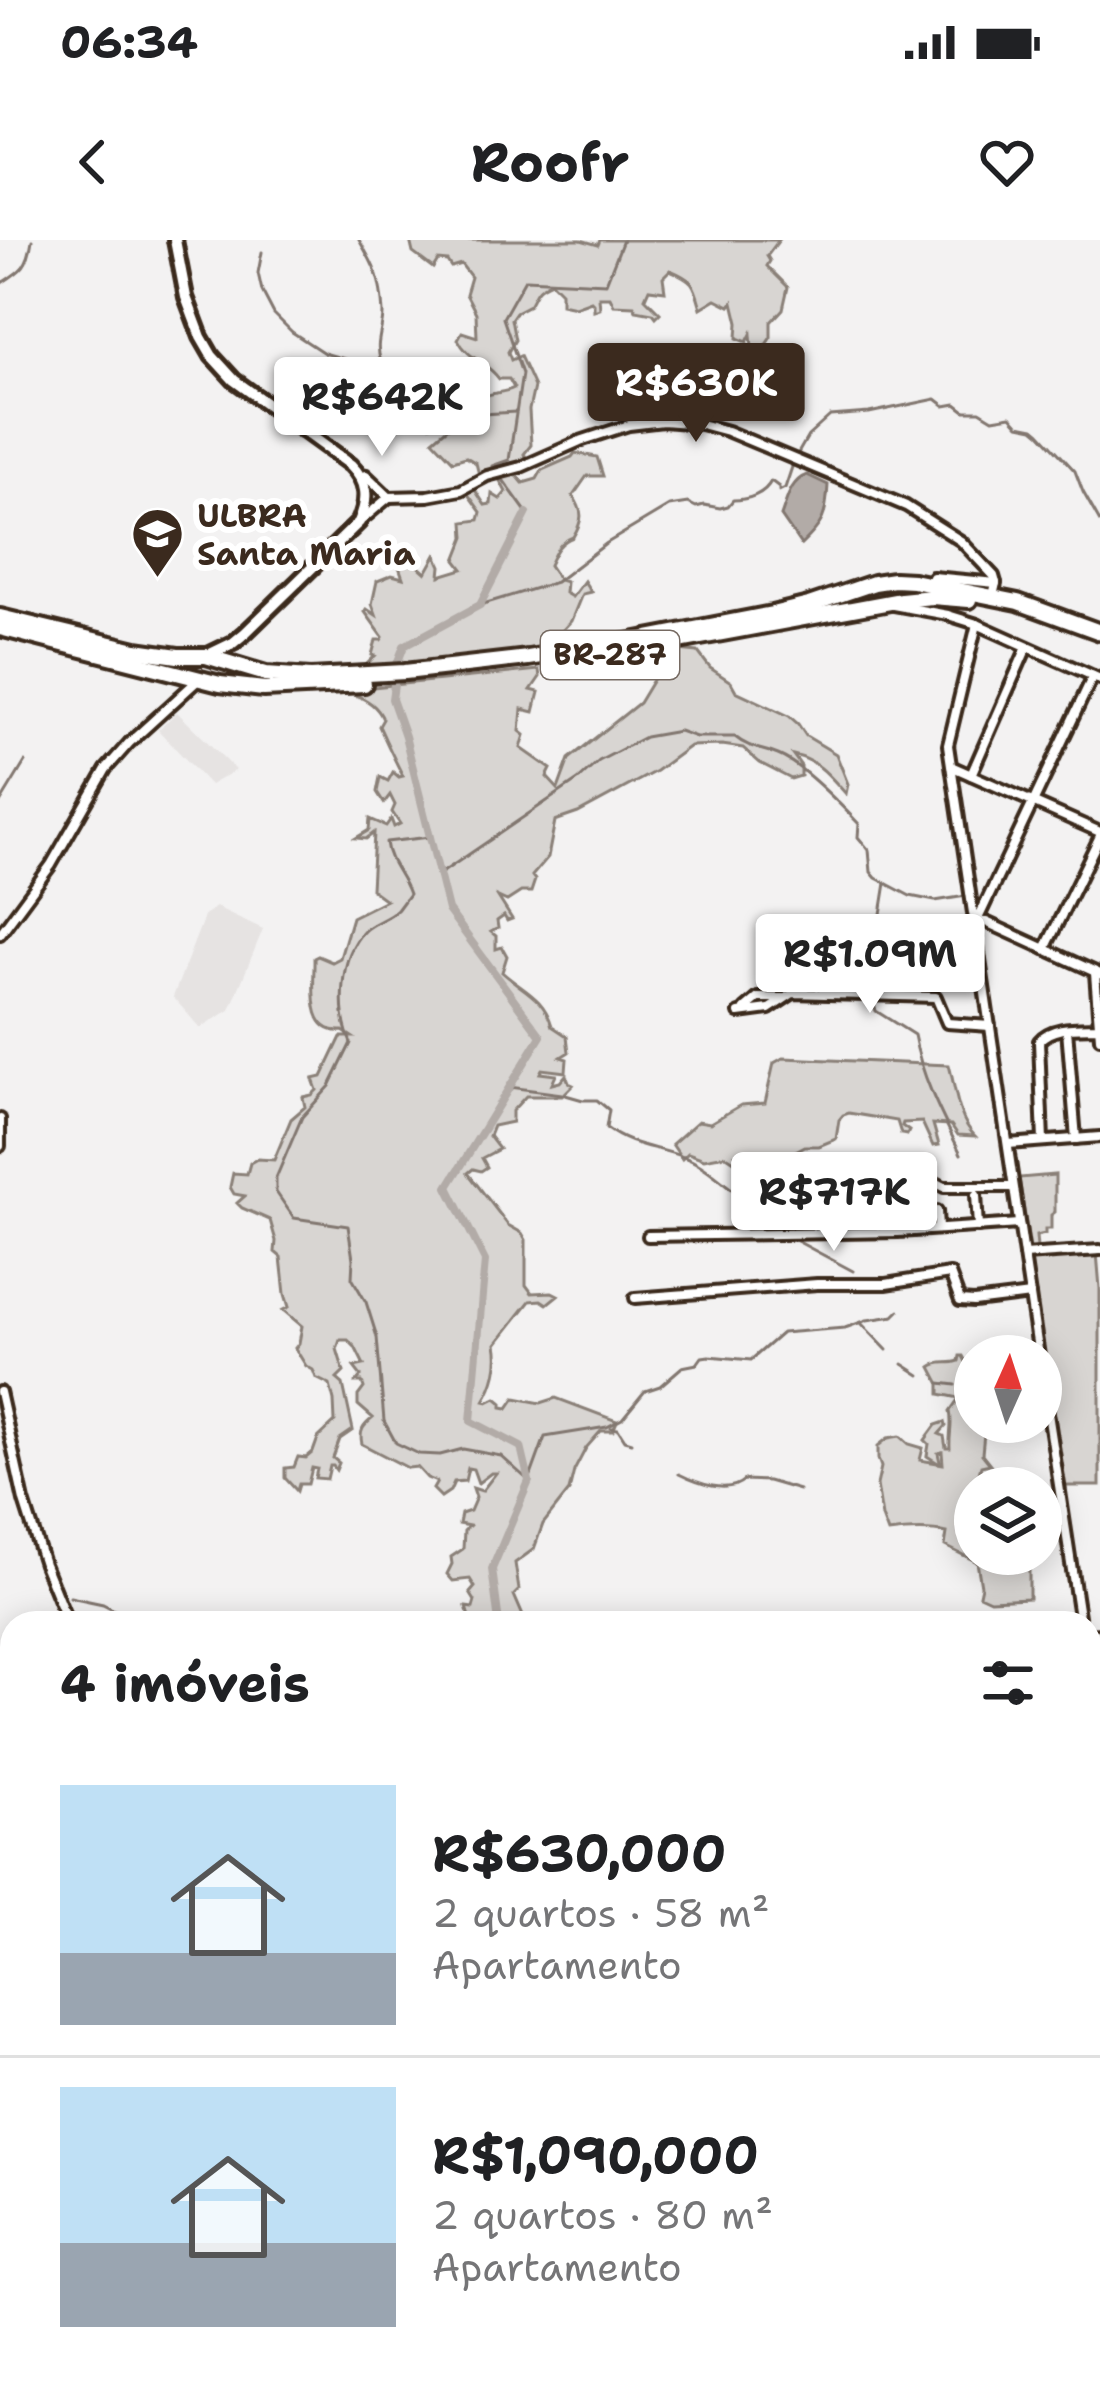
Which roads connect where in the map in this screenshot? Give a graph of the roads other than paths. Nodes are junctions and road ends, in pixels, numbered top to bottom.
1 (175, 240) edge
2 (362, 477) junction
3 (389, 497) junction
4 (359, 522) junction
5 (914, 581) junction
6 (878, 582) junction
7 (994, 590) junction
8 (931, 598) junction
9 (886, 603) junction
10 (914, 604) junction
11 (0, 617) edge
12 (977, 625) junction
13 (0, 628) edge
14 (1100, 636) edge
15 (233, 643) junction
16 (1027, 647) junction
17 (206, 656) junction
18 (229, 662) junction
19 (405, 676) junction
20 (387, 678) junction
21 (1097, 678) edge
22 (199, 680) junction
23 (220, 684) junction
24 (951, 767) junction
25 (971, 775) junction
26 (1032, 802) junction
27 (1100, 834) edge
28 (976, 922) junction
29 (0, 934) edge
30 (1045, 949) junction
31 (1097, 975) edge
32 (783, 998) junction
33 (990, 1026) junction
34 (1100, 1027) edge
35 (1067, 1029) junction
36 (1100, 1038) edge
37 (0, 1119) edge
38 (1100, 1137) edge
39 (1076, 1139) junction
40 (1043, 1142) junction
41 (1008, 1144) junction
42 (0, 1146) edge
43 (906, 1167) dead end
44 (1014, 1187) junction
45 (976, 1196) dead end
46 (937, 1211) dead end
47 (1019, 1224) junction
48 (978, 1227) junction
49 (938, 1229) junction
50 (647, 1236) dead end
51 (1100, 1250) edge
52 (1024, 1256) junction
53 (1030, 1295) junction
54 (635, 1298) dead end
55 (1037, 1335) edge
56 (0, 1392) edge
57 (1052, 1443) edge
58 (63, 1611) edge
59 (1077, 1611) edge

1 - 2 main road
2 - 3 street
2 - 4 main road
3 - 4 street
3 - 7 street
4 - 15 main road
5 - 6 highway, BR-287
5 - 8 highway, BR-287
5 - 10 highway
6 - 9 highway
6 - 19 highway, BR-287
7 - 8 highway, BR-287
7 - 14 highway, BR-287
8 - 10 highway, BR-287
8 - 12 street
8 - 14 highway, BR-287
9 - 10 highway, BR-287
9 - 19 highway, BR-287
11 - 17 highway, BR-287
12 - 16 street
12 - 24 street
13 - 22 highway, BR-287
15 - 17 main road
15 - 18 main road
16 - 21 street
16 - 25 street
17 - 18 highway, BR-287
17 - 22 highway
18 - 20 highway, BR-287
18 - 23 highway
19 - 20 highway, BR-287
20 - 23 highway, BR-287
21 - 26 street
22 - 23 highway, BR-287
22 - 29 street
24 - 25 street
24 - 28 street
25 - 26 street
26 - 27 street
26 - 28 street
27 - 30 street
28 - 30 street
28 - 33 street
30 - 31 street
31 - 34 street
32 - 32 street
32 - 33 street
33 - 41 street
34 - 35 street
34 - 36 street
35 - 39 street
35 - 40 street
37 - 42 street
38 - 39 street
39 - 40 street
40 - 41 street
41 - 44 street
43 - 44 street
44 - 47 street
45 - 48 street
46 - 49 street
47 - 48 street
47 - 52 street
48 - 49 street
49 - 50 street
51 - 52 street
52 - 53 street
53 - 54 street
53 - 55 street
56 - 58 street
57 - 59 street

